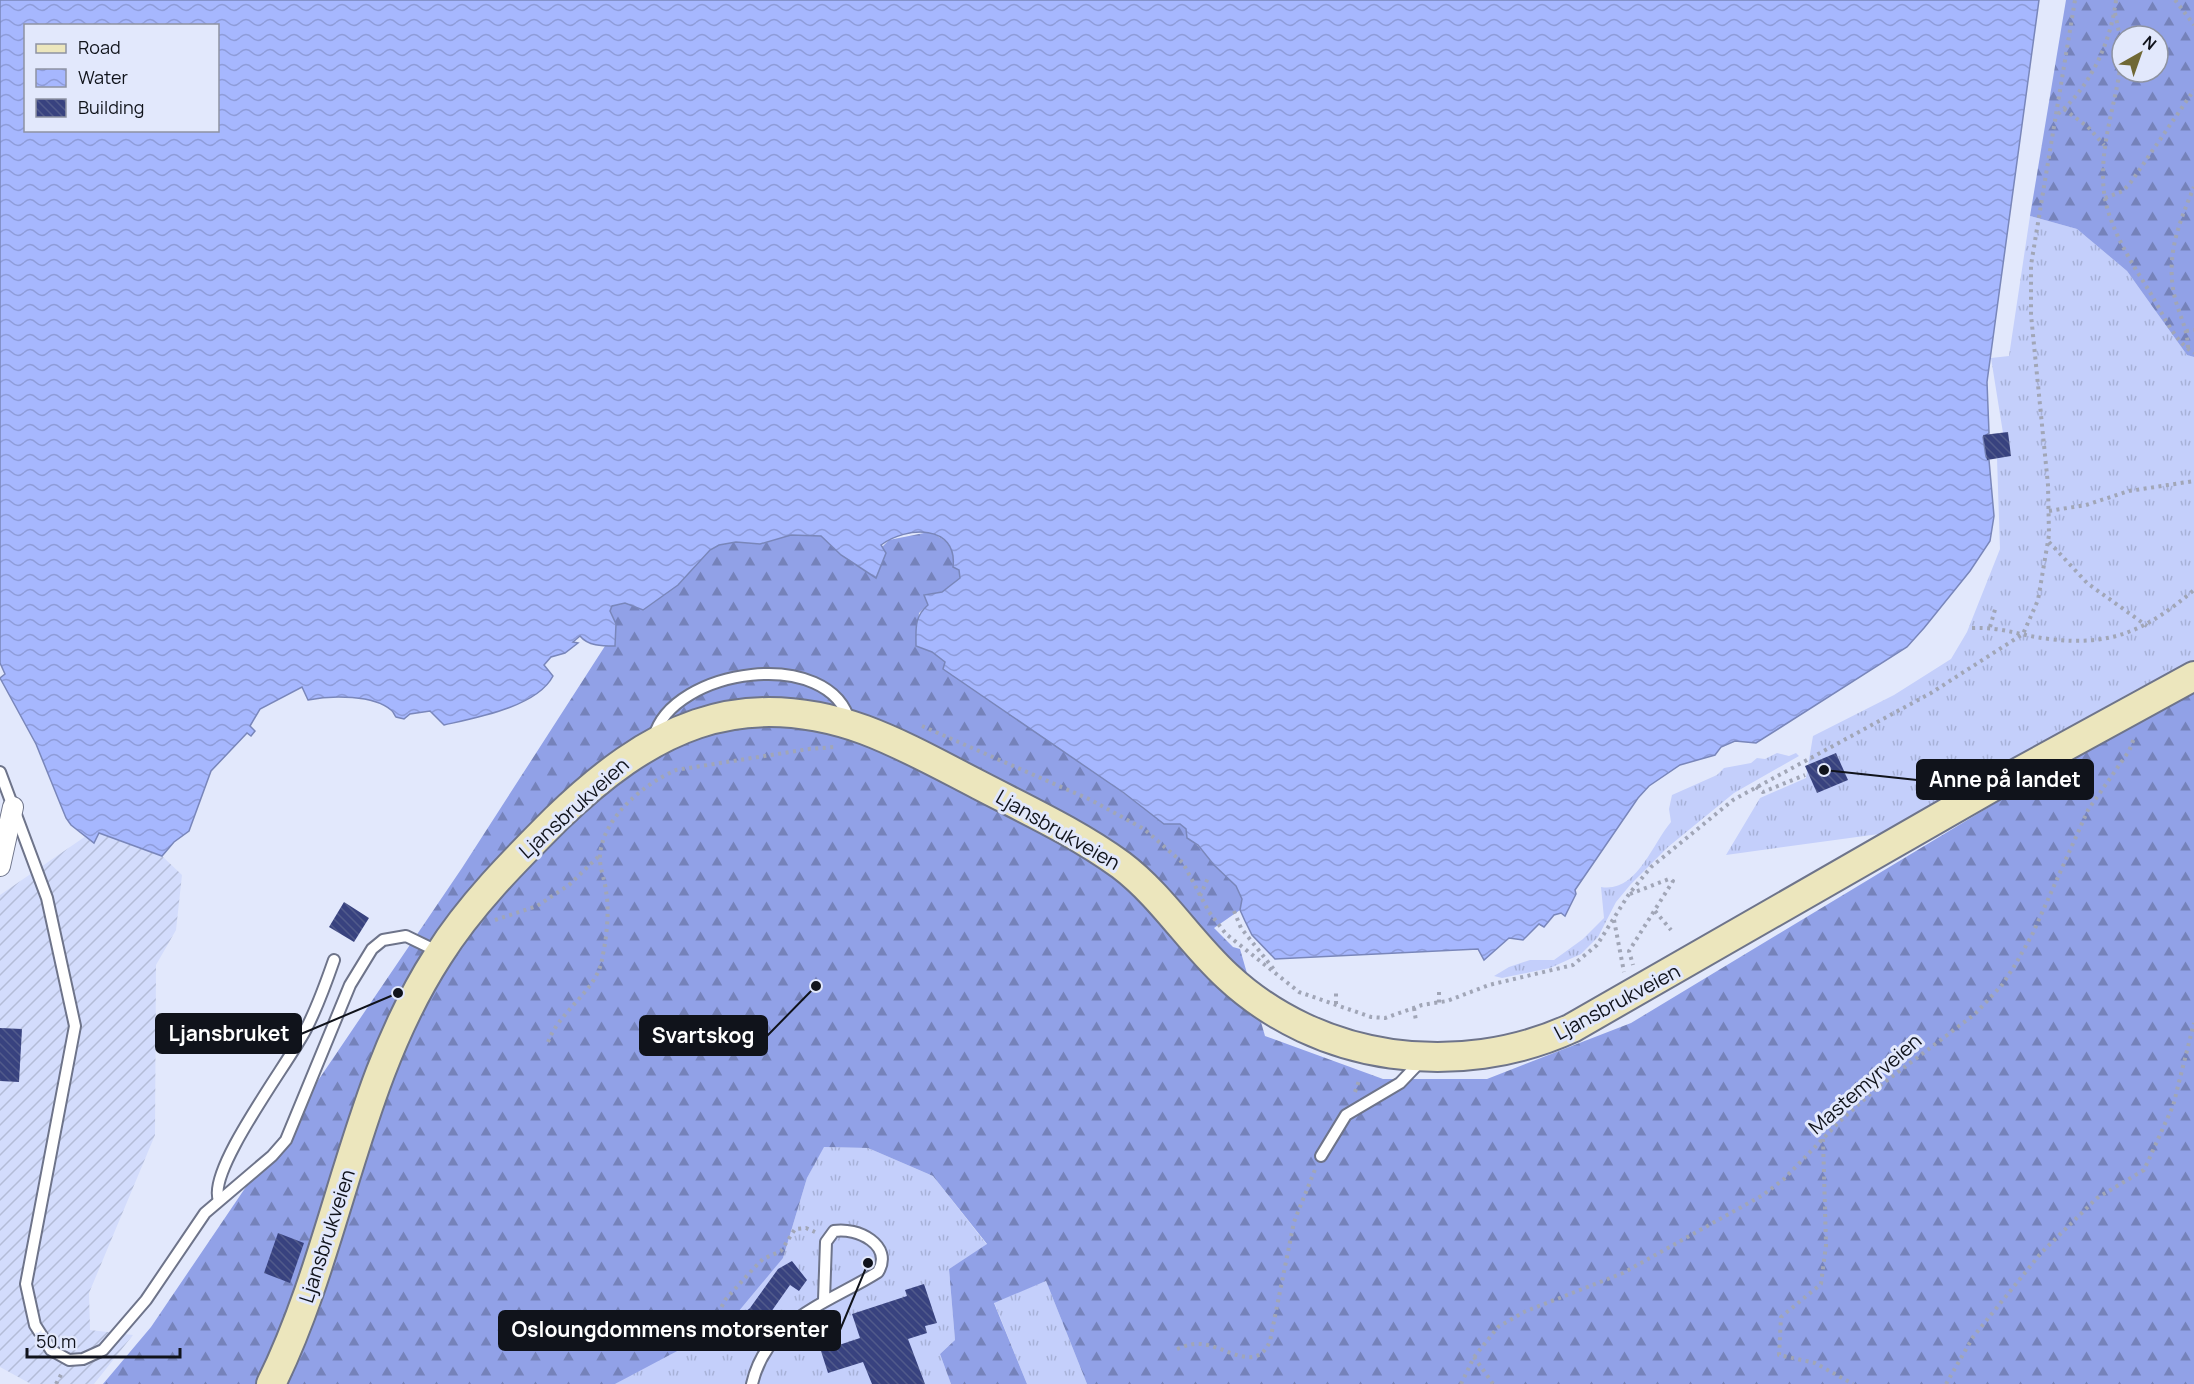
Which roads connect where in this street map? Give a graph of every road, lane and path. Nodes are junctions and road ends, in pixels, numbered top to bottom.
1 (2074, 0) edge
2 (2116, 0) edge
3 (2175, 0) edge
4 (2115, 13) junction
5 (2194, 25) edge
6 (2194, 90) edge
7 (2064, 109) junction
8 (2057, 115) junction
9 (2104, 145) junction
10 (2194, 187) edge
11 (2105, 198) junction
12 (2194, 330) edge
13 (2186, 331) junction
14 (2188, 349) junction
15 (2194, 353) edge
16 (2194, 481) edge
17 (2049, 511) junction
18 (2049, 542) junction
19 (2194, 590) edge
20 (1996, 606) dead end
21 (2147, 626) junction
22 (1990, 627) junction
23 (1972, 628) dead end
24 (2023, 634) junction
25 (2194, 676) edge
26 (2133, 708) junction
27 (912, 724) dead end
28 (847, 737) junction
29 (652, 742) junction
30 (0, 772) edge
31 (1806, 775) dead end
32 (1755, 787) junction
33 (13, 807) junction
34 (600, 856) junction
35 (0, 866) edge
36 (1208, 878) dead end
37 (1629, 894) junction
38 (1200, 896) junction
39 (1234, 911) dead end
40 (1655, 911) junction
41 (1614, 919) junction
42 (488, 922) dead end
43 (1671, 930) dead end
44 (440, 952) junction
45 (334, 960) dead end
46 (1281, 977) junction
47 (1633, 983) junction
48 (1439, 992) dead end
49 (1336, 993) dead end
50 (1439, 1003) junction
51 (1336, 1004) junction
52 (1414, 1008) junction
53 (1416, 1021) dead end
54 (2194, 1023) edge
55 (548, 1042) dead end
56 (1425, 1057) junction
57 (1823, 1139) junction
58 (1321, 1156) joint
59 (219, 1200) junction
60 (830, 1237) junction
61 (824, 1300) junction
62 (716, 1318) junction
63 (777, 1338) junction
64 (692, 1340) dead end
65 (1177, 1349) dead end
66 (1474, 1357) junction
67 (271, 1384) edge
68 (752, 1384) edge
69 (1461, 1384) edge
70 (1493, 1384) edge
71 (1853, 1384) edge
72 (1946, 1384) edge

1 - 8 path
2 - 4 path
3 - 5 path
4 - 7 path
4 - 9 path
6 - 11 path
7 - 8 path
7 - 9 path
8 - 17 path
9 - 11 path
10 - 13 path
11 - 14 path
12 - 13 path
13 - 14 path
14 - 15 path
16 - 17 path
17 - 18 path
18 - 21 path
18 - 24 path
19 - 21 path
20 - 22 path
21 - 24 path
22 - 23 path
22 - 24 path
24 - 32 path
25 - 26 main road, Ljansbrukveien
26 - 47 main road, Ljansbrukveien
26 - 57 path, Mastemyrveien
27 - 38 path
28 - 29 main road, Ljansbrukveien
28 - 29 lane
28 - 34 path
28 - 56 main road, Ljansbrukveien
29 - 44 main road, Ljansbrukveien
30 - 33 lane
31 - 32 path
32 - 37 path
33 - 35 street
33 - 59 lane
34 - 42 path
34 - 55 path
36 - 38 path
37 - 40 path
37 - 41 path
38 - 46 path
39 - 46 path
40 - 43 path
40 - 47 path
41 - 47 path
41 - 50 path
44 - 59 lane
44 - 67 main road, Ljansbrukveien
45 - 59 lane
46 - 51 path
47 - 56 main road, Ljansbrukveien
48 - 50 path
49 - 51 path
50 - 52 path
51 - 52 path
52 - 53 path
54 - 72 path
56 - 58 lane
57 - 66 path, Mastemyrveien
57 - 71 path
58 - 65 path
60 - 61 lane
60 - 61 lane
60 - 62 path
61 - 63 lane
62 - 63 path
62 - 64 path
63 - 68 lane
66 - 69 path, Mastemyrveien
66 - 70 path

